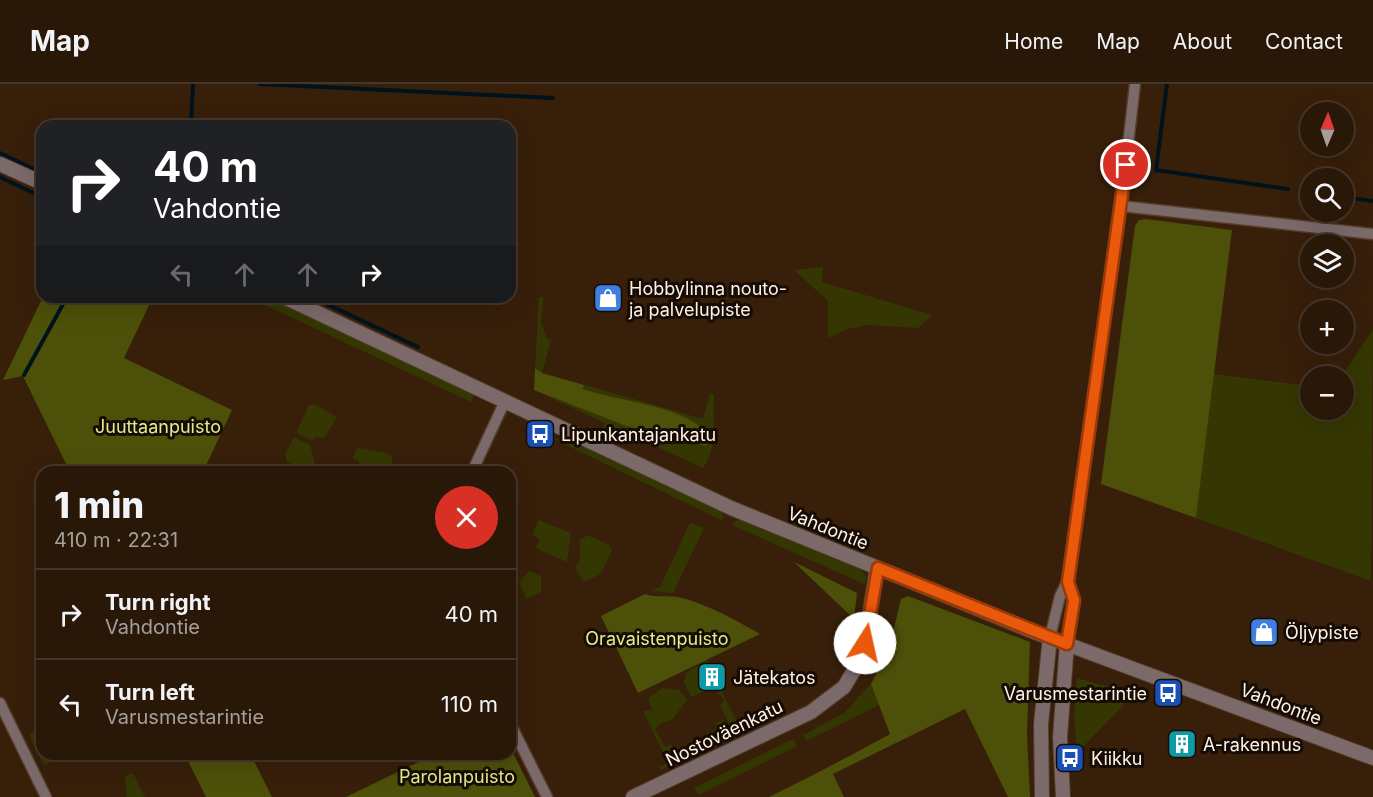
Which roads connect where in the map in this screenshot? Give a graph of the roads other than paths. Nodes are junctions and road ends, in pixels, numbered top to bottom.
1 (1135, 84) edge
2 (0, 164) edge
3 (36, 180) edge
4 (1121, 206) junction
5 (1373, 234) edge
6 (297, 303) edge
7 (505, 401) junction
8 (475, 466) edge
9 (878, 568) junction
10 (1068, 582) junction
11 (1050, 638) junction
12 (1067, 644) junction
13 (0, 703) edge
14 (516, 735) edge
15 (1373, 758) edge
16 (46, 797) edge
17 (548, 797) edge
18 (633, 797) edge
19 (1042, 797) edge
20 (1063, 797) edge

1 - 4 street
2 - 3 street
4 - 5 street
4 - 10 street
6 - 7 street, Vahdontie
7 - 8 street
7 - 9 street, Vahdontie
9 - 11 street, Vahdontie
9 - 18 street, Nostoväenkatu
10 - 11 street
10 - 12 street
11 - 12 street, Vahdontie
11 - 19 street
12 - 15 street, Vahdontie
12 - 20 street
13 - 16 street
14 - 17 street

